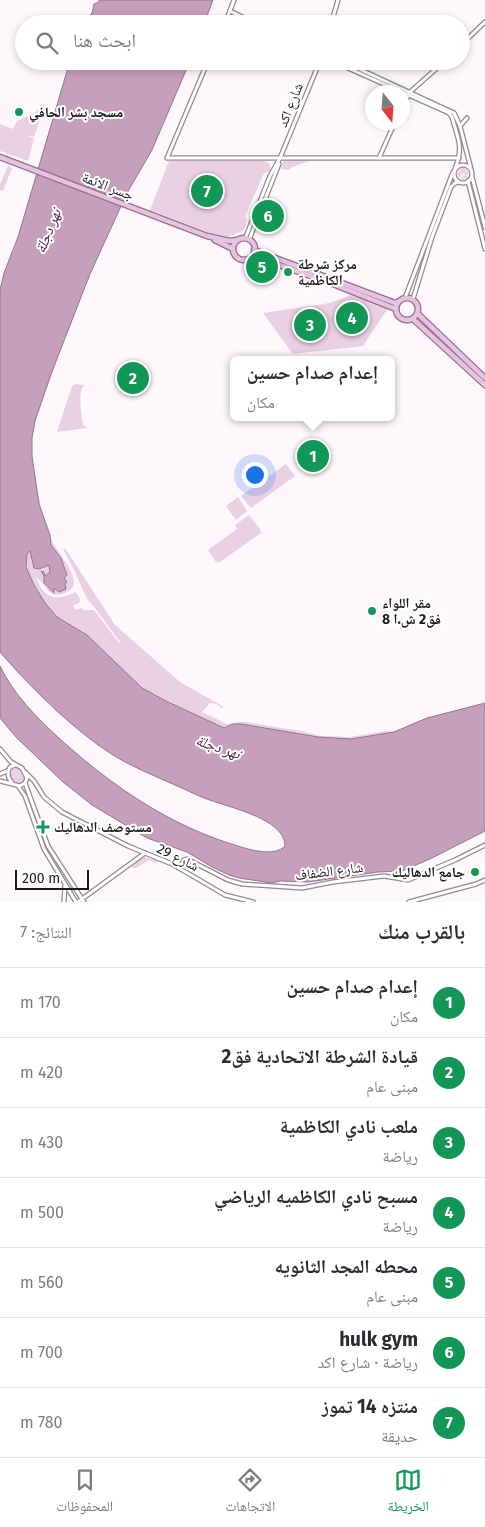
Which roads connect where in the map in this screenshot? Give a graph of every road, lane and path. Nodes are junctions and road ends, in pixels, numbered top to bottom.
1 (234, 0) edge
2 (338, 0) edge
3 (229, 14) edge
4 (334, 15) edge
5 (485, 22) edge
6 (470, 36) edge
7 (204, 70) edge
8 (316, 70) edge
9 (354, 70) edge
10 (361, 70) edge
11 (434, 70) edge
12 (390, 85) edge
13 (393, 85) edge
14 (410, 93) joint
15 (453, 114) junction
16 (467, 118) dead end
17 (460, 126) junction
18 (391, 130) edge
19 (0, 157) edge
20 (270, 158) junction
21 (280, 158) junction
22 (378, 158) junction
23 (459, 158) junction
24 (275, 167) junction
25 (471, 169) junction
26 (454, 171) junction
27 (472, 175) junction
28 (468, 181) junction
29 (459, 182) junction
30 (474, 192) junction
31 (438, 217) junction
32 (485, 227) edge
33 (207, 236) junction
34 (238, 240) junction
35 (247, 240) junction
36 (233, 249) junction
37 (485, 249) edge
38 (253, 253) junction
39 (405, 298) junction
40 (413, 299) junction
41 (398, 302) junction
42 (396, 309) junction
43 (418, 314) junction
44 (413, 319) junction
45 (485, 378) edge
46 (485, 385) edge
47 (0, 749) edge
48 (6, 757) junction
49 (16, 765) junction
50 (8, 770) junction
51 (25, 772) junction
52 (0, 774) edge
53 (0, 781) edge
54 (34, 781) junction
55 (26, 782) junction
56 (16, 785) junction
57 (485, 845) edge
58 (145, 853) junction
59 (178, 868) junction
60 (485, 880) edge
61 (65, 885) junction
62 (83, 901) edge
63 (64, 902) edge
64 (77, 902) edge
65 (253, 902) edge
66 (409, 902) edge

1 - 3 street
2 - 4 street
5 - 6 street
7 - 20 street
8 - 21 street, شارع اكد
9 - 12 street
10 - 13 street
11 - 14 street
14 - 15 street
15 - 17 street
15 - 23 street
16 - 17 street
17 - 25 street
18 - 22 street
19 - 33 main road, جسر الائمة
20 - 21 street
20 - 24 street
21 - 22 street
21 - 24 street, شارع اكد
21 - 35 street, شارع اكد
22 - 23 street
23 - 26 street
24 - 35 street, شارع اكد
25 - 26 street
25 - 27 street
26 - 29 street
26 - 31 street
27 - 28 street
27 - 30 street
28 - 29 street
28 - 30 street
29 - 31 street
30 - 32 street
30 - 37 street
31 - 39 street
31 - 40 street
33 - 34 main road, جسر الائمة
33 - 36 main road, جسر الائمة
34 - 35 main road
34 - 36 main road
35 - 38 main road
36 - 38 main road
38 - 41 main road
38 - 42 main road
39 - 40 main road
39 - 41 main road
40 - 43 main road
41 - 42 main road
42 - 44 main road
43 - 44 main road
43 - 45 main road
44 - 46 main road
47 - 48 street
48 - 49 street
48 - 50 street
49 - 50 street
49 - 51 street
50 - 52 street
50 - 56 street
51 - 54 street, شارع 29
51 - 55 street
53 - 56 street
54 - 55 street
54 - 58 street, شارع 29
55 - 56 street
55 - 62 street
56 - 61 street
57 - 59 street, شارع الضفاف
58 - 59 street, شارع 29
58 - 62 street
59 - 65 street, شارع 29
60 - 66 street
61 - 63 street
61 - 64 street
62 - 64 street

